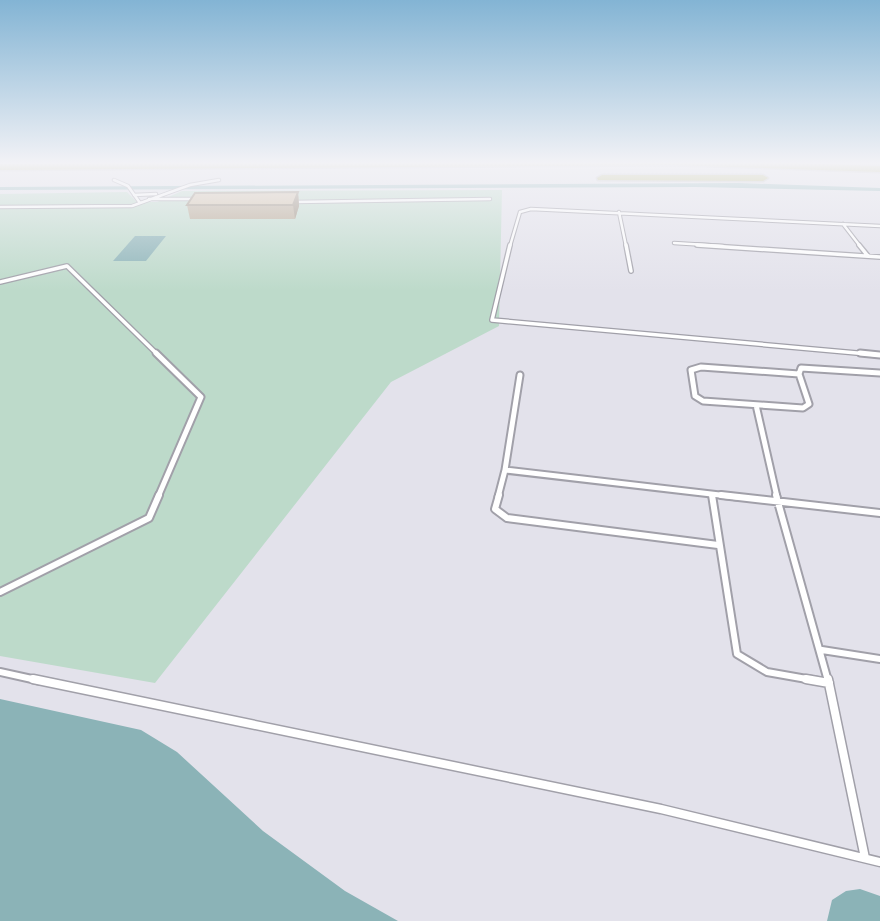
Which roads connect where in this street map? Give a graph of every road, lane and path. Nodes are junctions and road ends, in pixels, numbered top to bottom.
1 (71, 205) edge
2 (0, 207) edge
3 (619, 212) junction
4 (843, 224) junction
5 (880, 226) edge
6 (674, 243) dead end
7 (868, 256) junction
8 (880, 257) edge
9 (631, 271) dead end
10 (0, 282) edge
11 (880, 355) edge
12 (880, 373) edge
13 (799, 374) junction
14 (520, 375) dead end
15 (756, 405) junction
16 (505, 470) junction
17 (712, 495) junction
18 (778, 502) junction
19 (880, 513) edge
20 (718, 545) junction
21 (0, 592) edge
22 (822, 650) junction
23 (880, 659) edge
24 (0, 672) edge
25 (829, 683) junction
26 (865, 859) junction
27 (880, 862) edge

1 - 2 lane
3 - 4 lane
3 - 9 lane
3 - 11 lane
4 - 5 lane
4 - 7 lane
6 - 7 lane
7 - 8 lane
10 - 21 lane
12 - 13 lane
13 - 15 lane
13 - 15 lane
14 - 16 lane
15 - 18 lane
16 - 17 lane
16 - 20 lane
17 - 18 lane
17 - 20 lane
18 - 19 lane
18 - 22 lane
20 - 25 lane
22 - 23 lane
22 - 25 lane
24 - 26 lane
25 - 26 lane
26 - 27 lane

